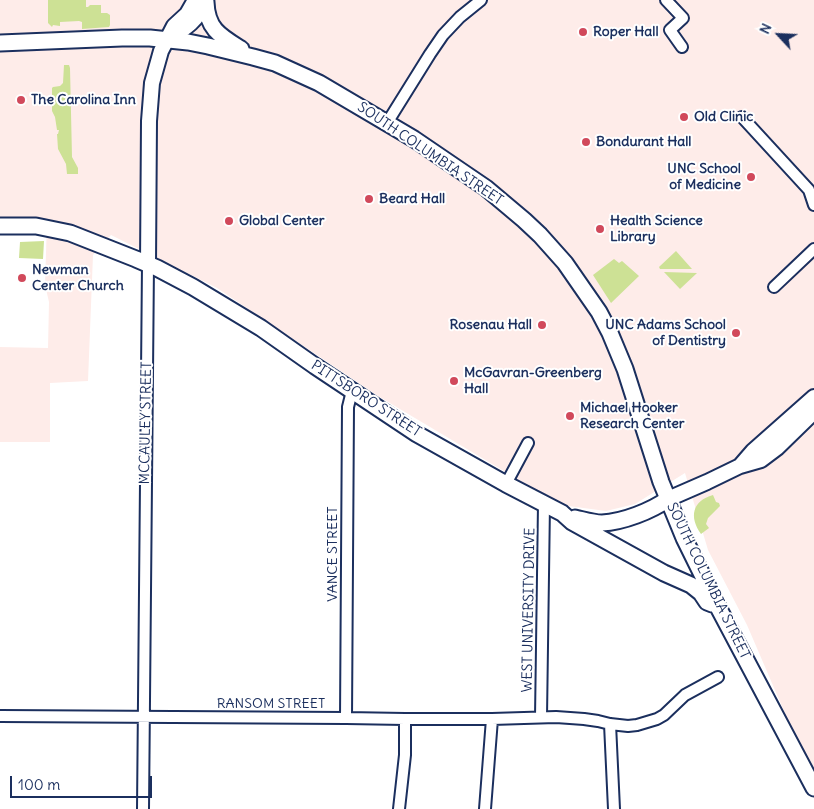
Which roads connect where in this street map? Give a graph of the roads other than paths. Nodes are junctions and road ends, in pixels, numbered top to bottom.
1 (481, 0) edge
2 (666, 0) edge
3 (202, 1) edge
4 (167, 40) junction
5 (0, 43) edge
6 (682, 47) dead end
7 (253, 57) junction
8 (742, 117) dead end
9 (387, 123) junction
10 (814, 205) edge
11 (0, 226) edge
12 (814, 249) edge
13 (148, 264) junction
14 (774, 287) dead end
15 (352, 391) junction
16 (814, 396) edge
17 (814, 412) edge
18 (528, 443) dead end
19 (740, 466) junction
20 (506, 484) junction
21 (668, 499) junction
22 (544, 504) junction
23 (562, 513) junction
24 (718, 607) junction
25 (718, 677) dead end
26 (0, 716) edge
27 (143, 717) junction
28 (542, 717) junction
29 (346, 718) junction
30 (405, 719) junction
31 (492, 719) junction
32 (610, 724) junction
33 (814, 788) edge
34 (143, 809) edge
35 (400, 809) edge
36 (485, 809) edge
37 (614, 809) edge

1 - 9 street
2 - 6 street
3 - 4 main road
3 - 7 main road
4 - 5 main road, SOUTH COLUMBIA STREET
4 - 7 main road, SOUTH COLUMBIA STREET
4 - 13 main road, MCCAULEY STREET
7 - 9 main road, SOUTH COLUMBIA STREET
8 - 10 street
9 - 21 main road, SOUTH COLUMBIA STREET
11 - 13 main road, PITTSBORO STREET
12 - 14 street
13 - 15 main road, PITTSBORO STREET
13 - 27 street, MCCAULEY STREET
15 - 20 main road, PITTSBORO STREET
15 - 29 street, VANCE STREET
16 - 19 main road
17 - 19 main road
18 - 20 street
19 - 21 main road
20 - 22 main road, PITTSBORO STREET
21 - 23 main road
21 - 24 main road, SOUTH COLUMBIA STREET
22 - 23 main road, PITTSBORO STREET
22 - 28 street, WEST UNIVERSITY DRIVE
23 - 24 main road, PITTSBORO STREET
24 - 33 main road, SOUTH COLUMBIA STREET
25 - 32 street, RANSOM STREET
26 - 27 street, RANSOM STREET
27 - 29 street, RANSOM STREET
27 - 34 street, MCCAULEY STREET
28 - 31 street, RANSOM STREET
28 - 32 street, RANSOM STREET
29 - 30 street, RANSOM STREET
30 - 31 street, RANSOM STREET
30 - 35 street
31 - 36 street
32 - 37 street

